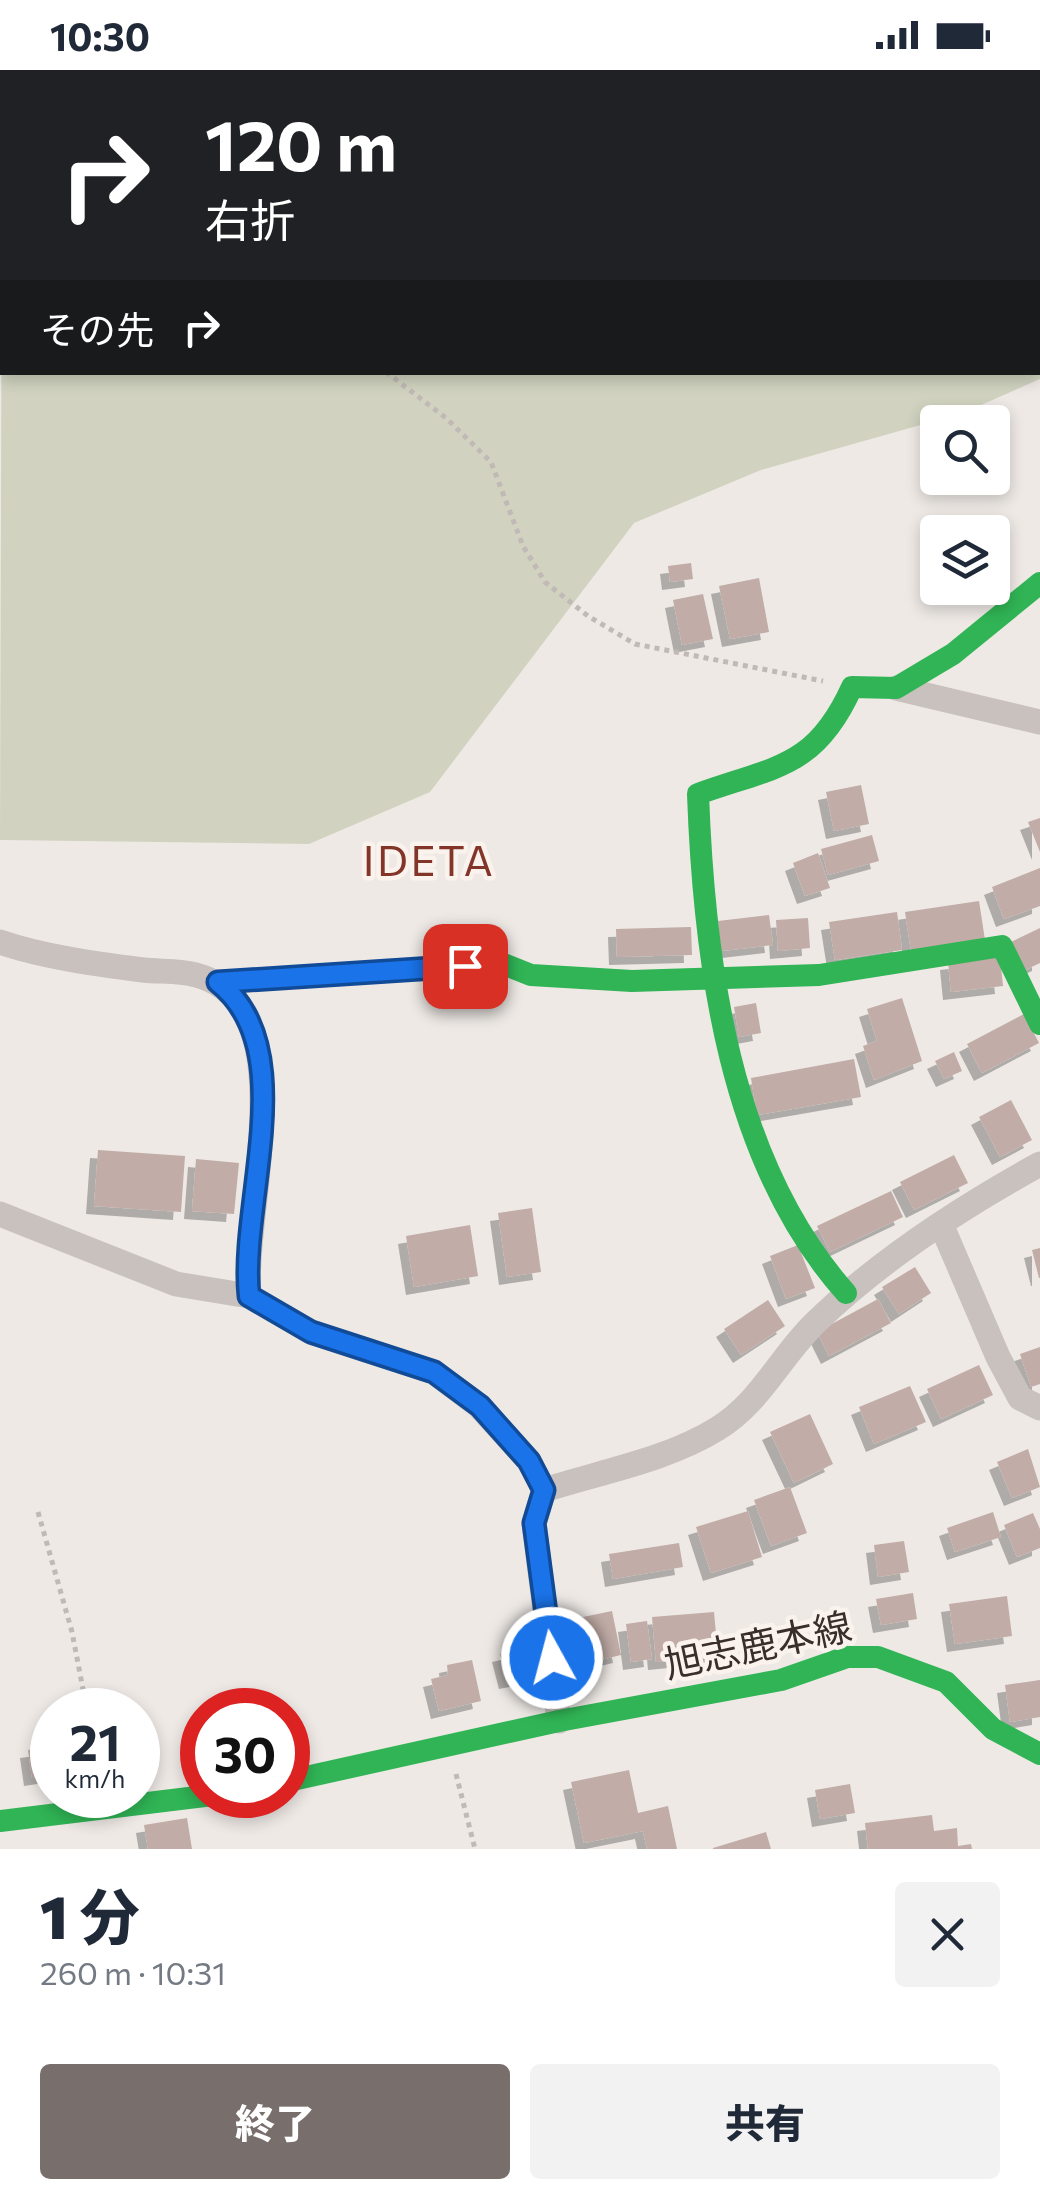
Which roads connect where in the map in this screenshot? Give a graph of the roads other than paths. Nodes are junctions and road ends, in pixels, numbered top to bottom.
1 (1040, 583) edge
2 (896, 688) junction
3 (1040, 722) edge
4 (0, 942) edge
5 (709, 978) junction
6 (218, 982) junction
7 (1040, 1024) edge
8 (1040, 1164) edge
9 (0, 1214) edge
10 (942, 1224) junction
11 (846, 1293) junction
12 (249, 1296) junction
13 (1040, 1408) edge
14 (544, 1490) junction
15 (559, 1721) junction
16 (1040, 1754) edge
17 (310, 1776) edge
18 (180, 1799) edge
19 (0, 1822) edge

1 - 2 street
2 - 3 street
2 - 5 street
4 - 6 street
5 - 6 street
5 - 7 street
5 - 11 street
6 - 12 street
8 - 10 street
9 - 12 street
10 - 11 street
10 - 13 street
11 - 14 street
12 - 14 street
14 - 15 street
15 - 16 street, 旭志鹿本線
15 - 17 street, 旭志鹿本線
18 - 19 street

